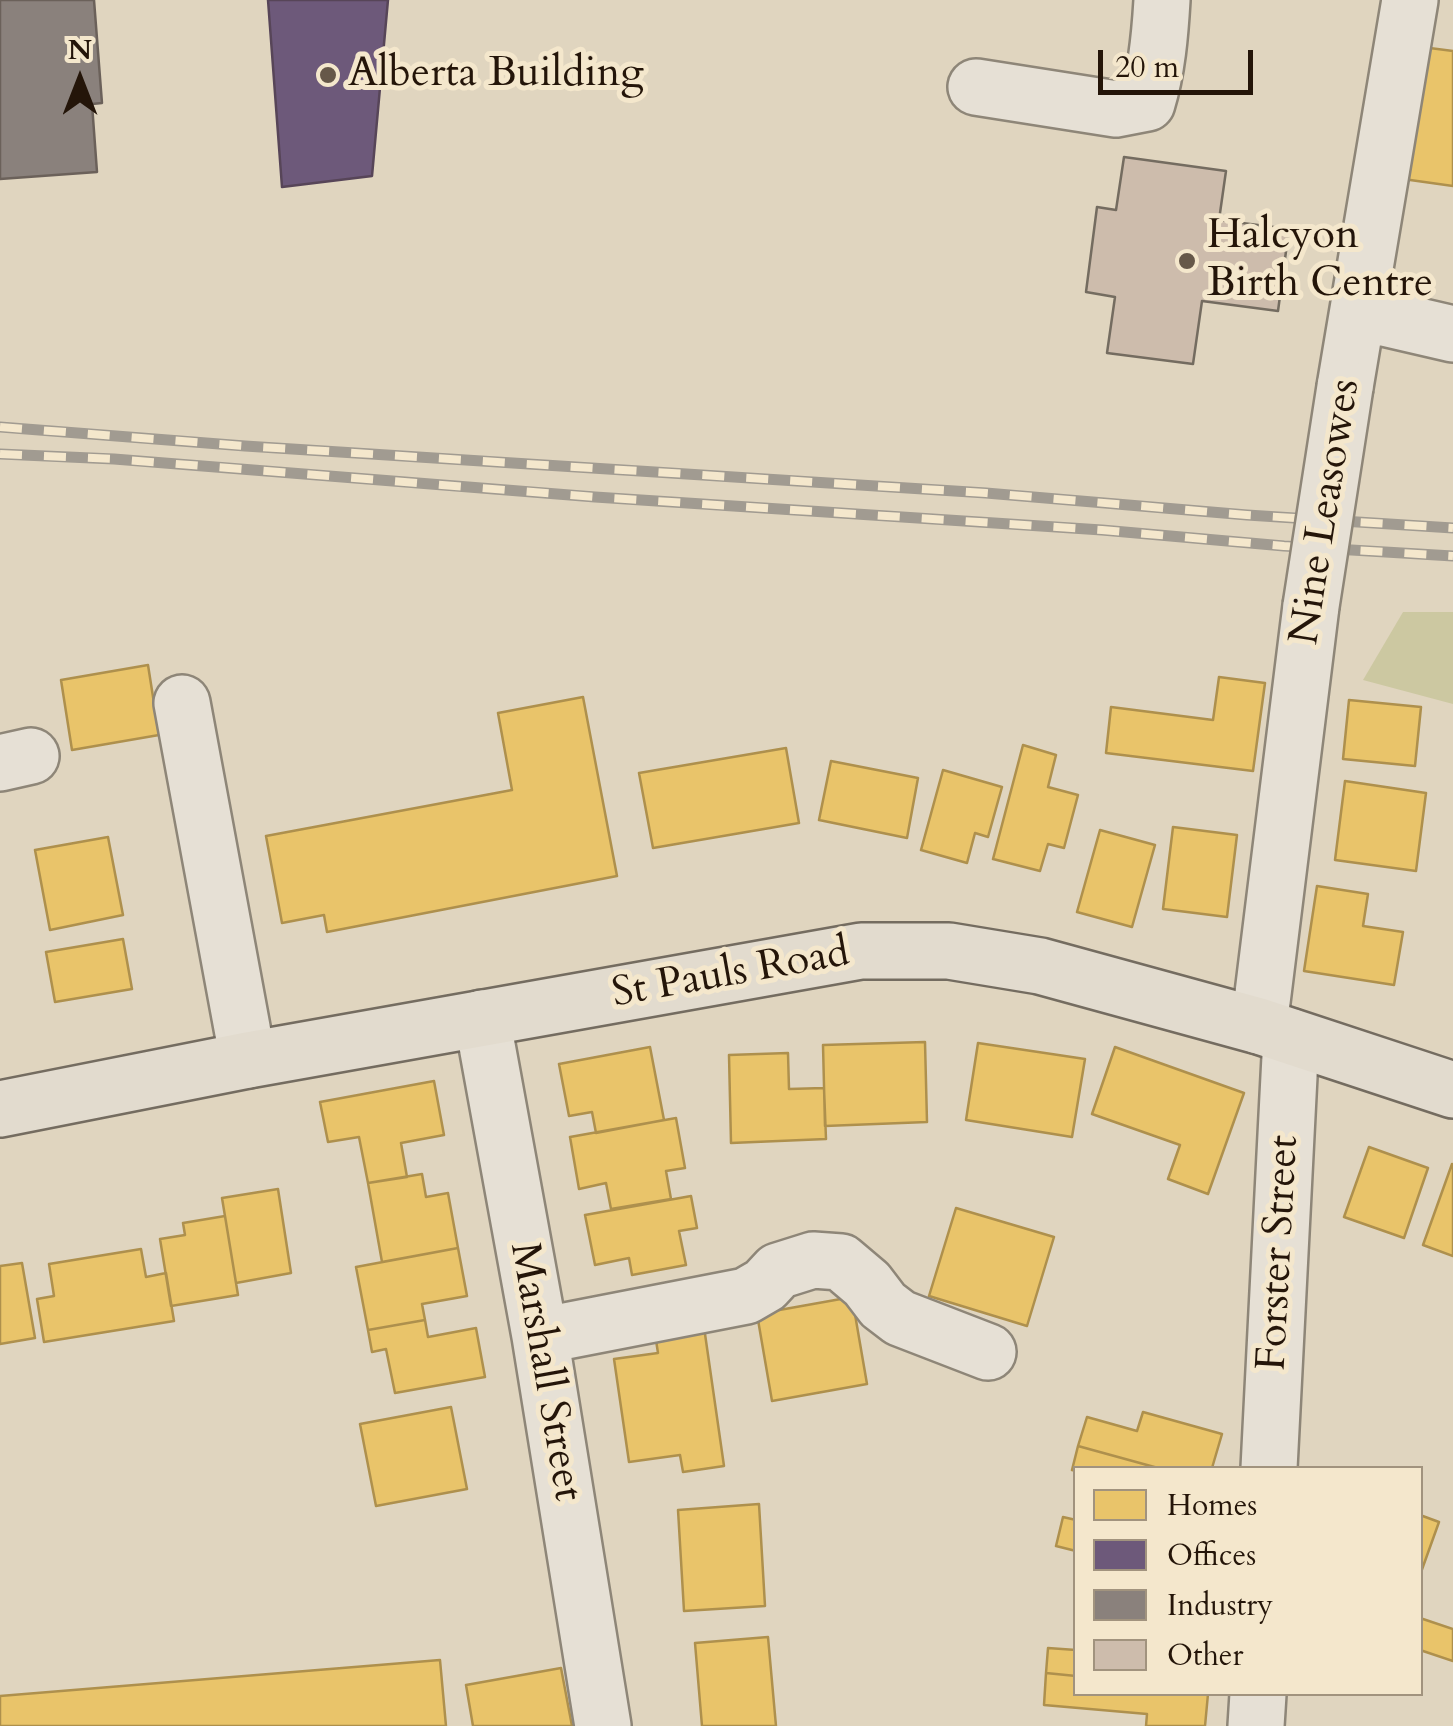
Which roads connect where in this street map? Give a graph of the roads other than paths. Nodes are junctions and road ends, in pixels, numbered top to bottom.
1 (1410, 0) edge
2 (1175, 23) edge
3 (976, 87) dead end
4 (1358, 312) junction
5 (1453, 334) edge
6 (182, 703) dead end
7 (482, 1018) junction
8 (1275, 1031) junction
9 (248, 1060) junction
10 (1453, 1090) edge
11 (1, 1103) edge
12 (540, 1336) junction
13 (988, 1352) dead end
14 (1269, 1466) edge
15 (1258, 1696) edge
16 (603, 1726) edge
17 (1256, 1726) edge

1 - 4 street, Nine Leasowes
2 - 3 street
4 - 5 street
4 - 8 street, Nine Leasowes, bridge
6 - 9 street
7 - 8 main road, St Pauls Road
7 - 9 main road, St Pauls Road
7 - 12 street, Marshall Street
8 - 10 main road, St Pauls Road
8 - 14 street, Forster Street
9 - 11 main road, St Pauls Road
12 - 13 street
12 - 16 street, Marshall Street
15 - 17 street

